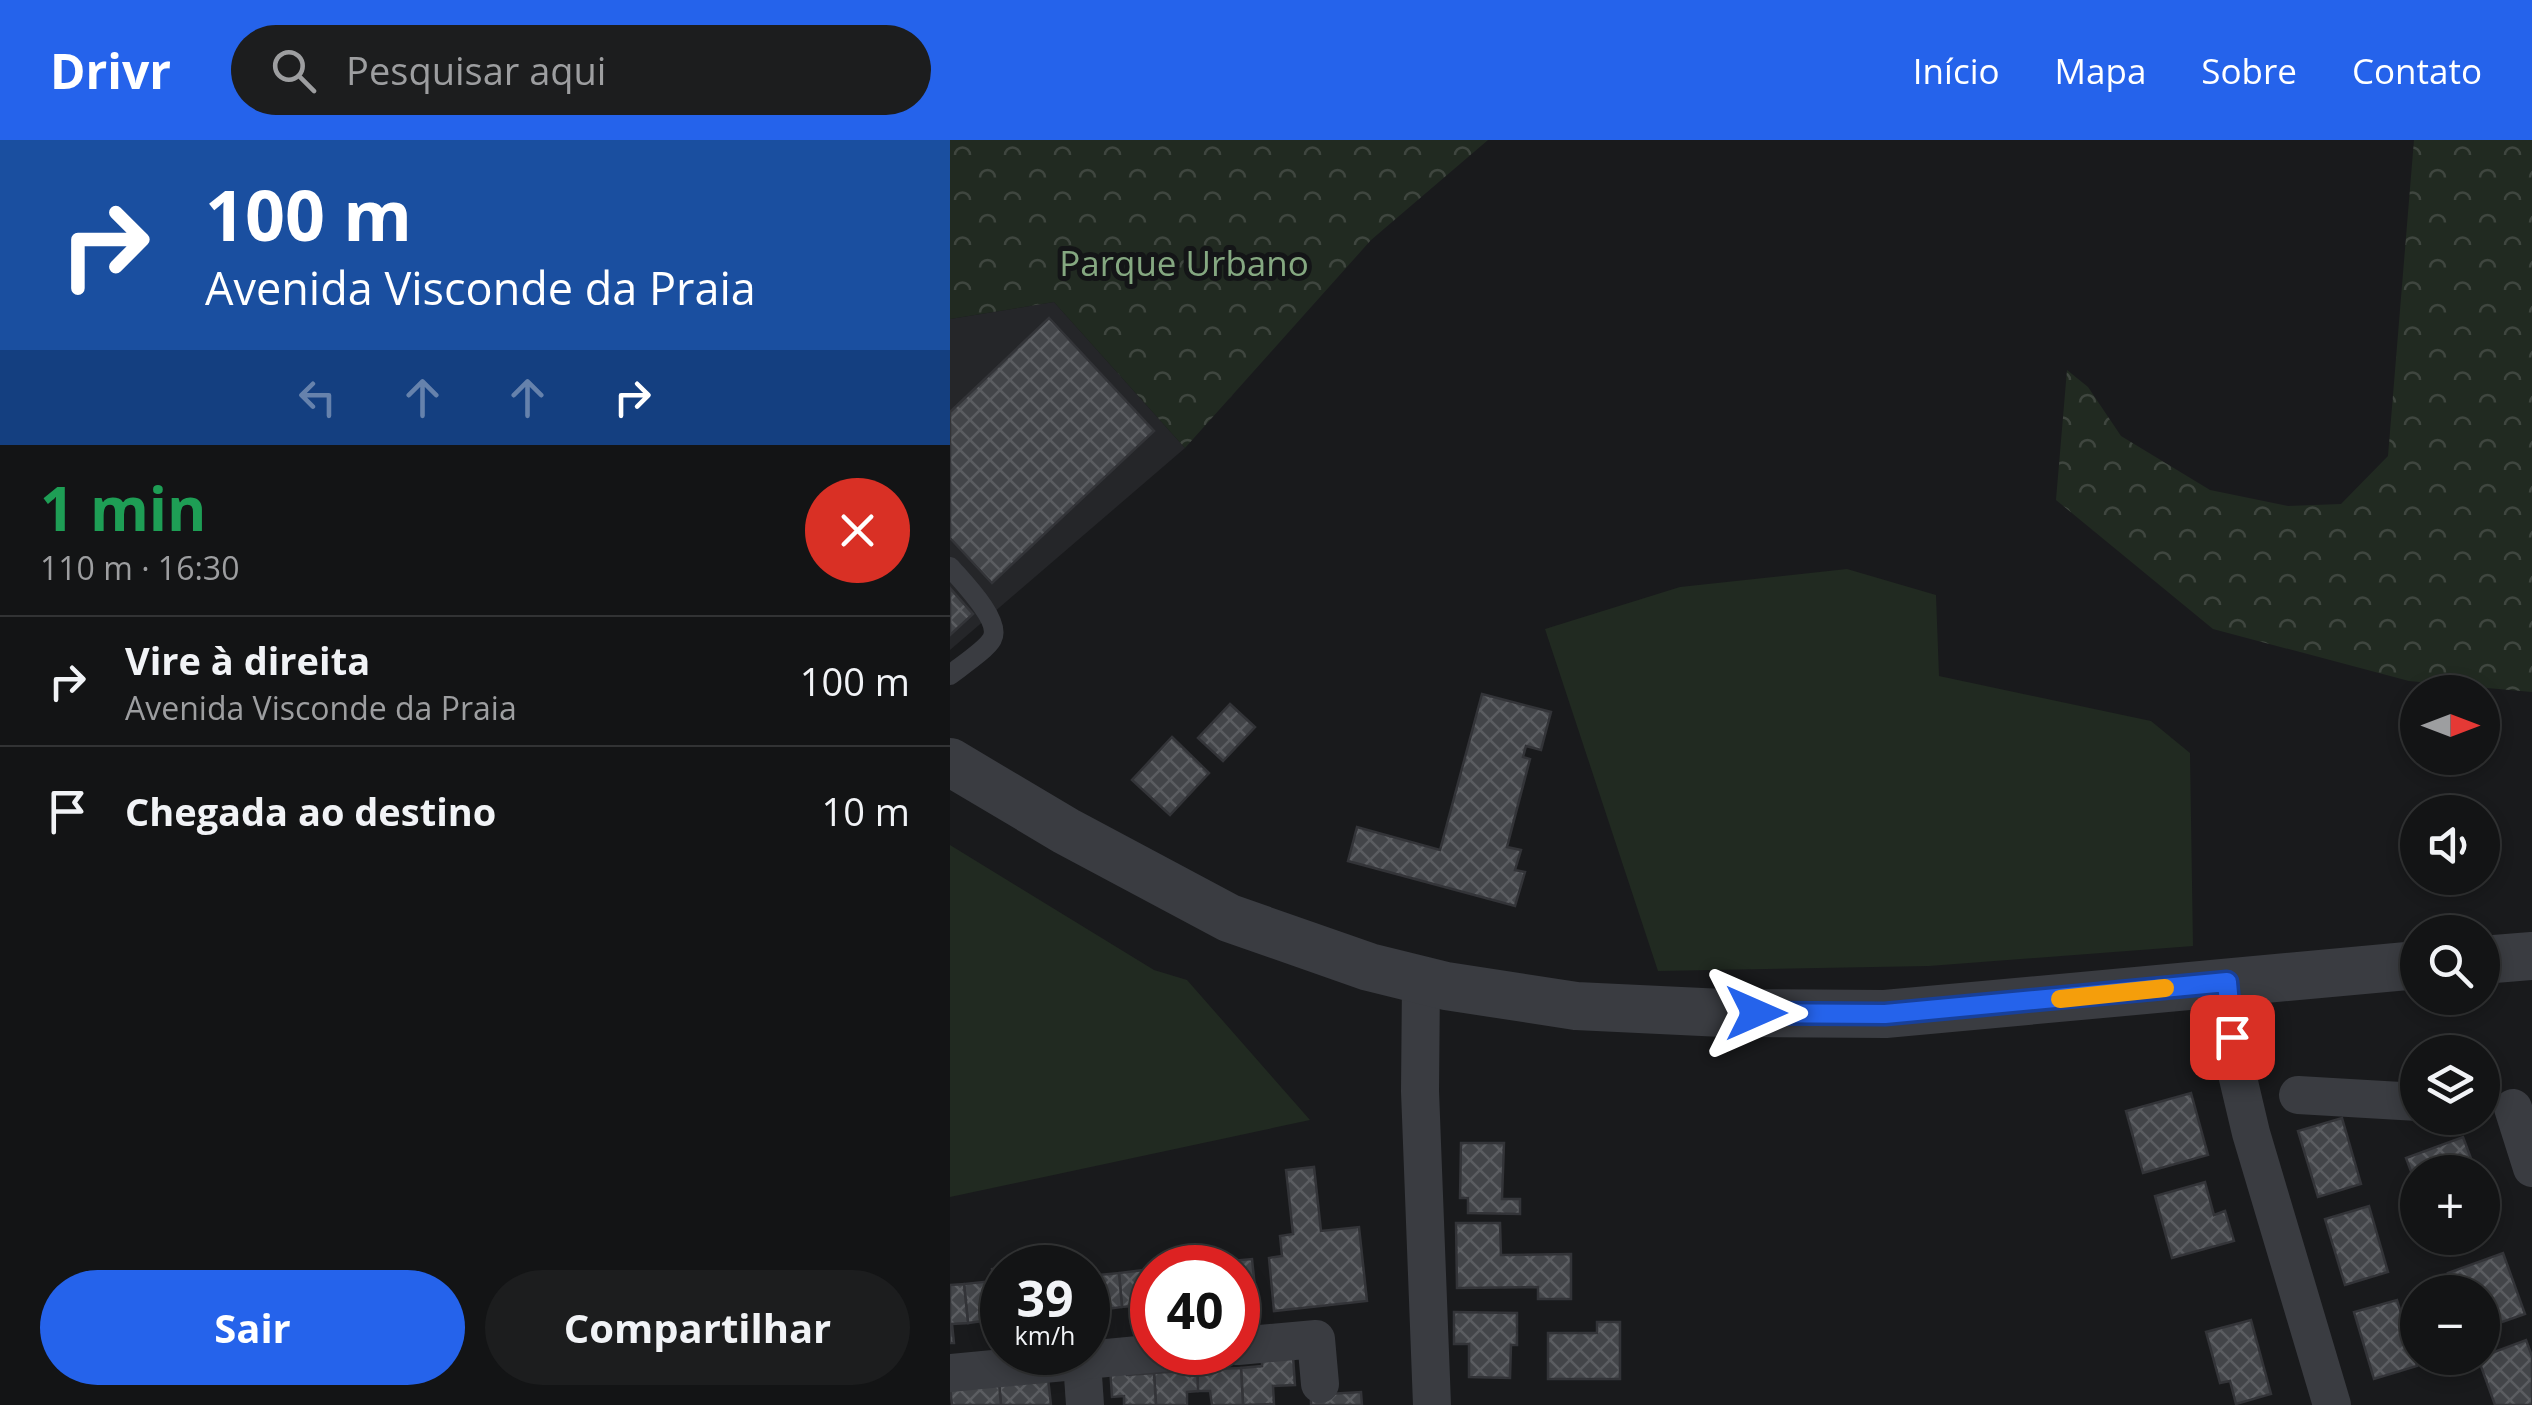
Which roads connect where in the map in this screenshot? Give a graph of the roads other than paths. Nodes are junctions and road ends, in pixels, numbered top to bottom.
1 (950, 567) edge
2 (950, 675) edge
3 (950, 762) edge
4 (2532, 956) edge
5 (2500, 959) edge
6 (2400, 967) edge
7 (1421, 980) junction
8 (2227, 982) junction
9 (2298, 1095) dead end
10 (2400, 1101) edge
11 (2509, 1107) edge
12 (2532, 1168) edge
13 (1260, 1344) edge
14 (980, 1370) edge
15 (950, 1373) edge
16 (1083, 1375) edge
17 (1320, 1384) dead end
18 (1085, 1405) edge
19 (1432, 1405) edge
20 (2332, 1405) edge

1 - 2 lane
3 - 7 street
4 - 5 street
6 - 8 street
7 - 8 street
7 - 19 street
8 - 20 street
9 - 10 street
11 - 12 street
13 - 17 street
14 - 15 street
16 - 18 street

